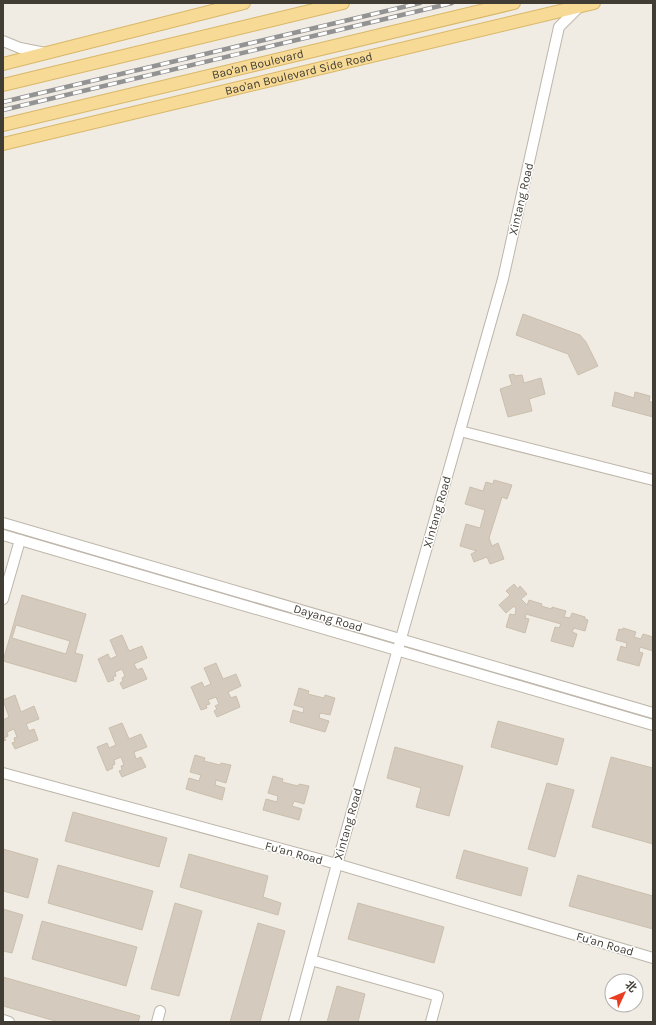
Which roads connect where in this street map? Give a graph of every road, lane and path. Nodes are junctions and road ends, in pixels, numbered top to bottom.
1 (244, 3) edge
2 (343, 3) edge
3 (514, 3) edge
4 (594, 3) edge
5 (580, 6) junction
6 (3, 41) edge
7 (49, 53) junction
8 (3, 64) edge
9 (3, 85) edge
10 (3, 125) edge
11 (3, 144) edge
12 (460, 431) junction
13 (653, 480) edge
14 (3, 523) edge
15 (3, 535) edge
16 (20, 540) junction
17 (3, 600) edge
18 (401, 639) junction
19 (398, 650) junction
20 (653, 713) edge
21 (653, 725) edge
22 (3, 773) edge
23 (337, 864) junction
24 (653, 958) edge
25 (311, 960) junction
26 (160, 1011) dead end
27 (3, 1020) edge
28 (9, 1022) edge
29 (157, 1022) edge
30 (294, 1022) edge
31 (431, 1022) edge

1 - 7 main road
2 - 9 main road
3 - 10 main road, Bao'an Boulevard
4 - 5 main road, Bao'an Boulevard Side Road
5 - 11 main road, Bao'an Boulevard Side Road
5 - 12 street, Xintang Road
6 - 7 street
7 - 8 main road
12 - 13 street
12 - 18 street, Xintang Road
14 - 18 street, Dayang Road
15 - 16 street, Dayang Road
16 - 17 street
16 - 19 street, Dayang Road
18 - 19 street, Xintang Road
18 - 20 street, Dayang Road
19 - 21 street, Dayang Road
19 - 23 street, Xintang Road
22 - 23 street, Fu'an Road
23 - 24 street, Fu'an Road
23 - 25 street, Xintang Road
25 - 30 street, Xintang Road
25 - 31 street
26 - 29 street
27 - 28 street

